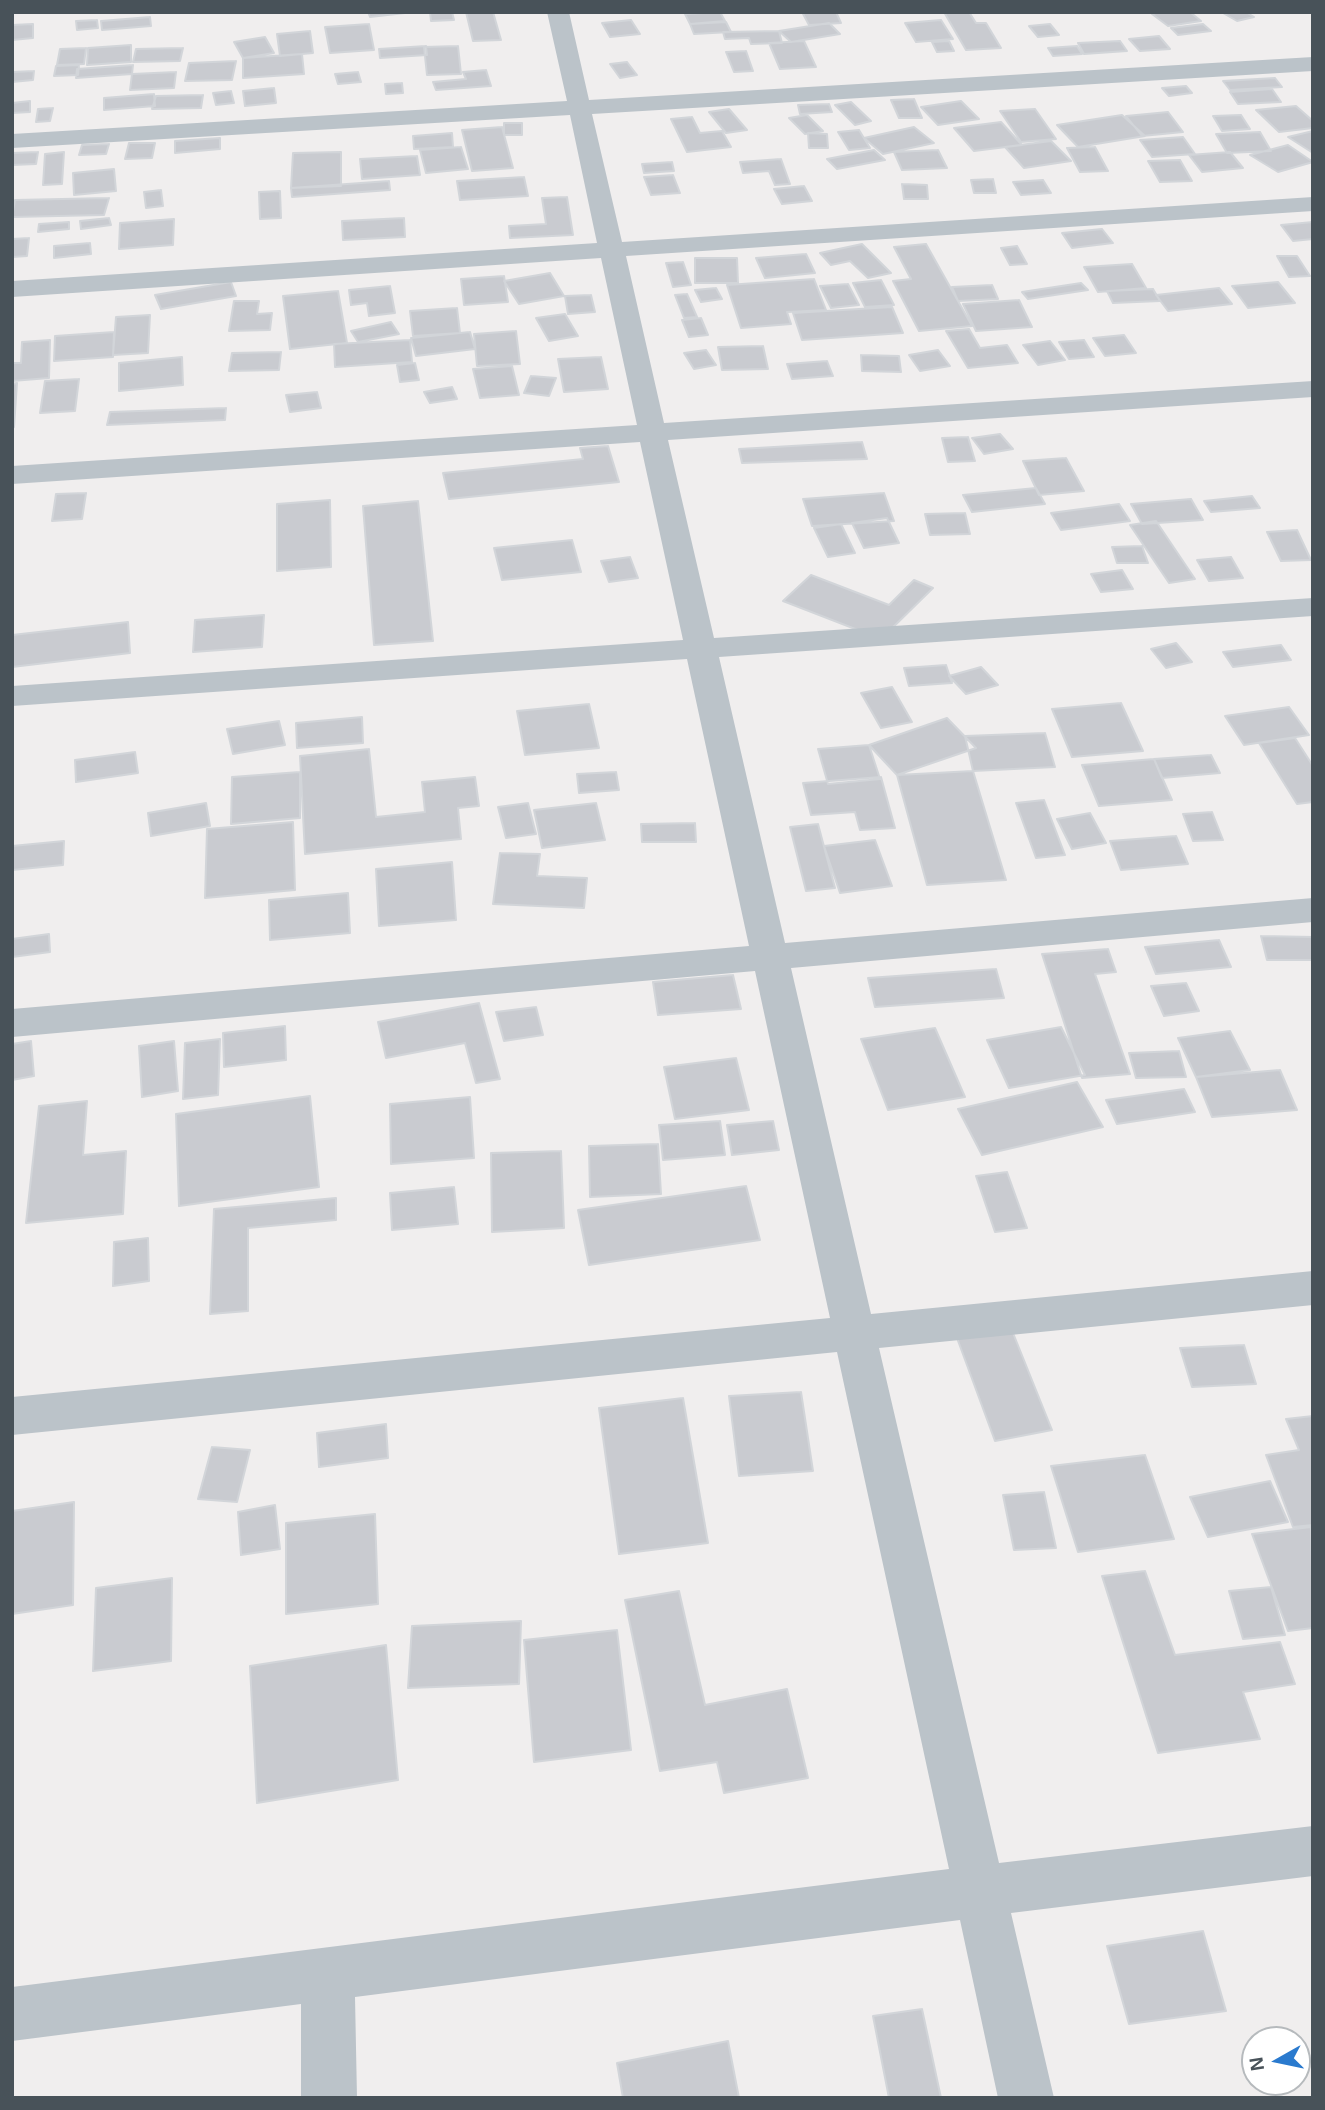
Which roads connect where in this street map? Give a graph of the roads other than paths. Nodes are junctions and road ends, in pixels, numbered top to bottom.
1 (558, 12) edge
2 (1313, 64) edge
3 (580, 108) junction
4 (12, 141) edge
5 (1313, 204) edge
6 (612, 250) junction
7 (12, 289) edge
8 (1313, 389) edge
9 (653, 433) junction
10 (12, 475) edge
11 (1313, 607) edge
12 (701, 649) junction
13 (12, 696) edge
14 (1313, 910) edge
15 (770, 957) junction
16 (12, 1023) edge
17 (1313, 1288) edge
18 (855, 1333) junction
19 (12, 1416) edge
20 (1313, 1851) edge
21 (980, 1891) junction
22 (328, 1974) junction
23 (12, 2014) edge
24 (329, 2098) edge
25 (1026, 2098) edge

1 - 3 street
2 - 3 street
3 - 4 street
3 - 6 street
5 - 6 street
6 - 7 street
6 - 9 street
8 - 9 street
9 - 10 street
9 - 12 street
11 - 12 street
12 - 13 street
12 - 15 street
14 - 15 street
15 - 16 street
15 - 18 street
17 - 18 street
18 - 19 street
18 - 21 street
20 - 21 street
21 - 22 street
21 - 25 street
22 - 23 street
22 - 24 street

